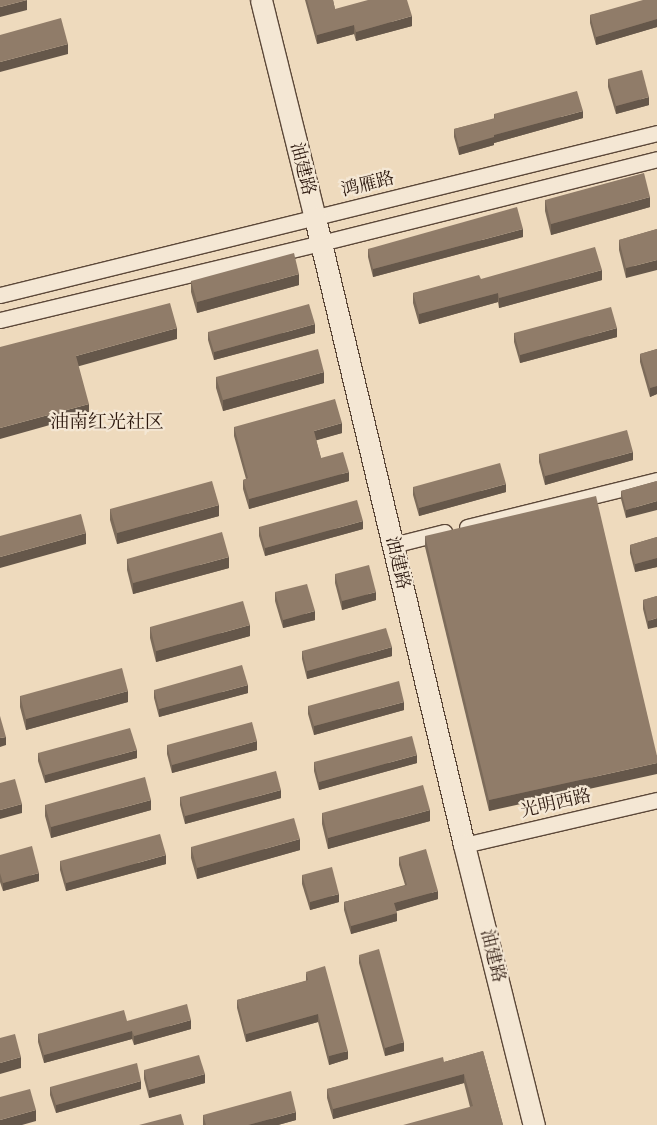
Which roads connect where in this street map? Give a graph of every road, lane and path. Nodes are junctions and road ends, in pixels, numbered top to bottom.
1 (261, 0) edge
2 (657, 133) edge
3 (657, 159) edge
4 (315, 218) junction
5 (321, 243) junction
6 (0, 295) edge
7 (0, 320) edge
8 (657, 480) edge
9 (393, 545) junction
10 (657, 800) edge
11 (464, 845) junction
12 (534, 1125) edge

1 - 4 main road, 油建路
2 - 4 street, 鸿雁路
3 - 5 street
4 - 5 main road, 油建路
4 - 6 street, 鸿雁路
5 - 7 street
5 - 9 main road, 油建路
8 - 9 street
9 - 11 main road, 油建路
10 - 11 street, 光明西路
11 - 12 main road, 油建路

